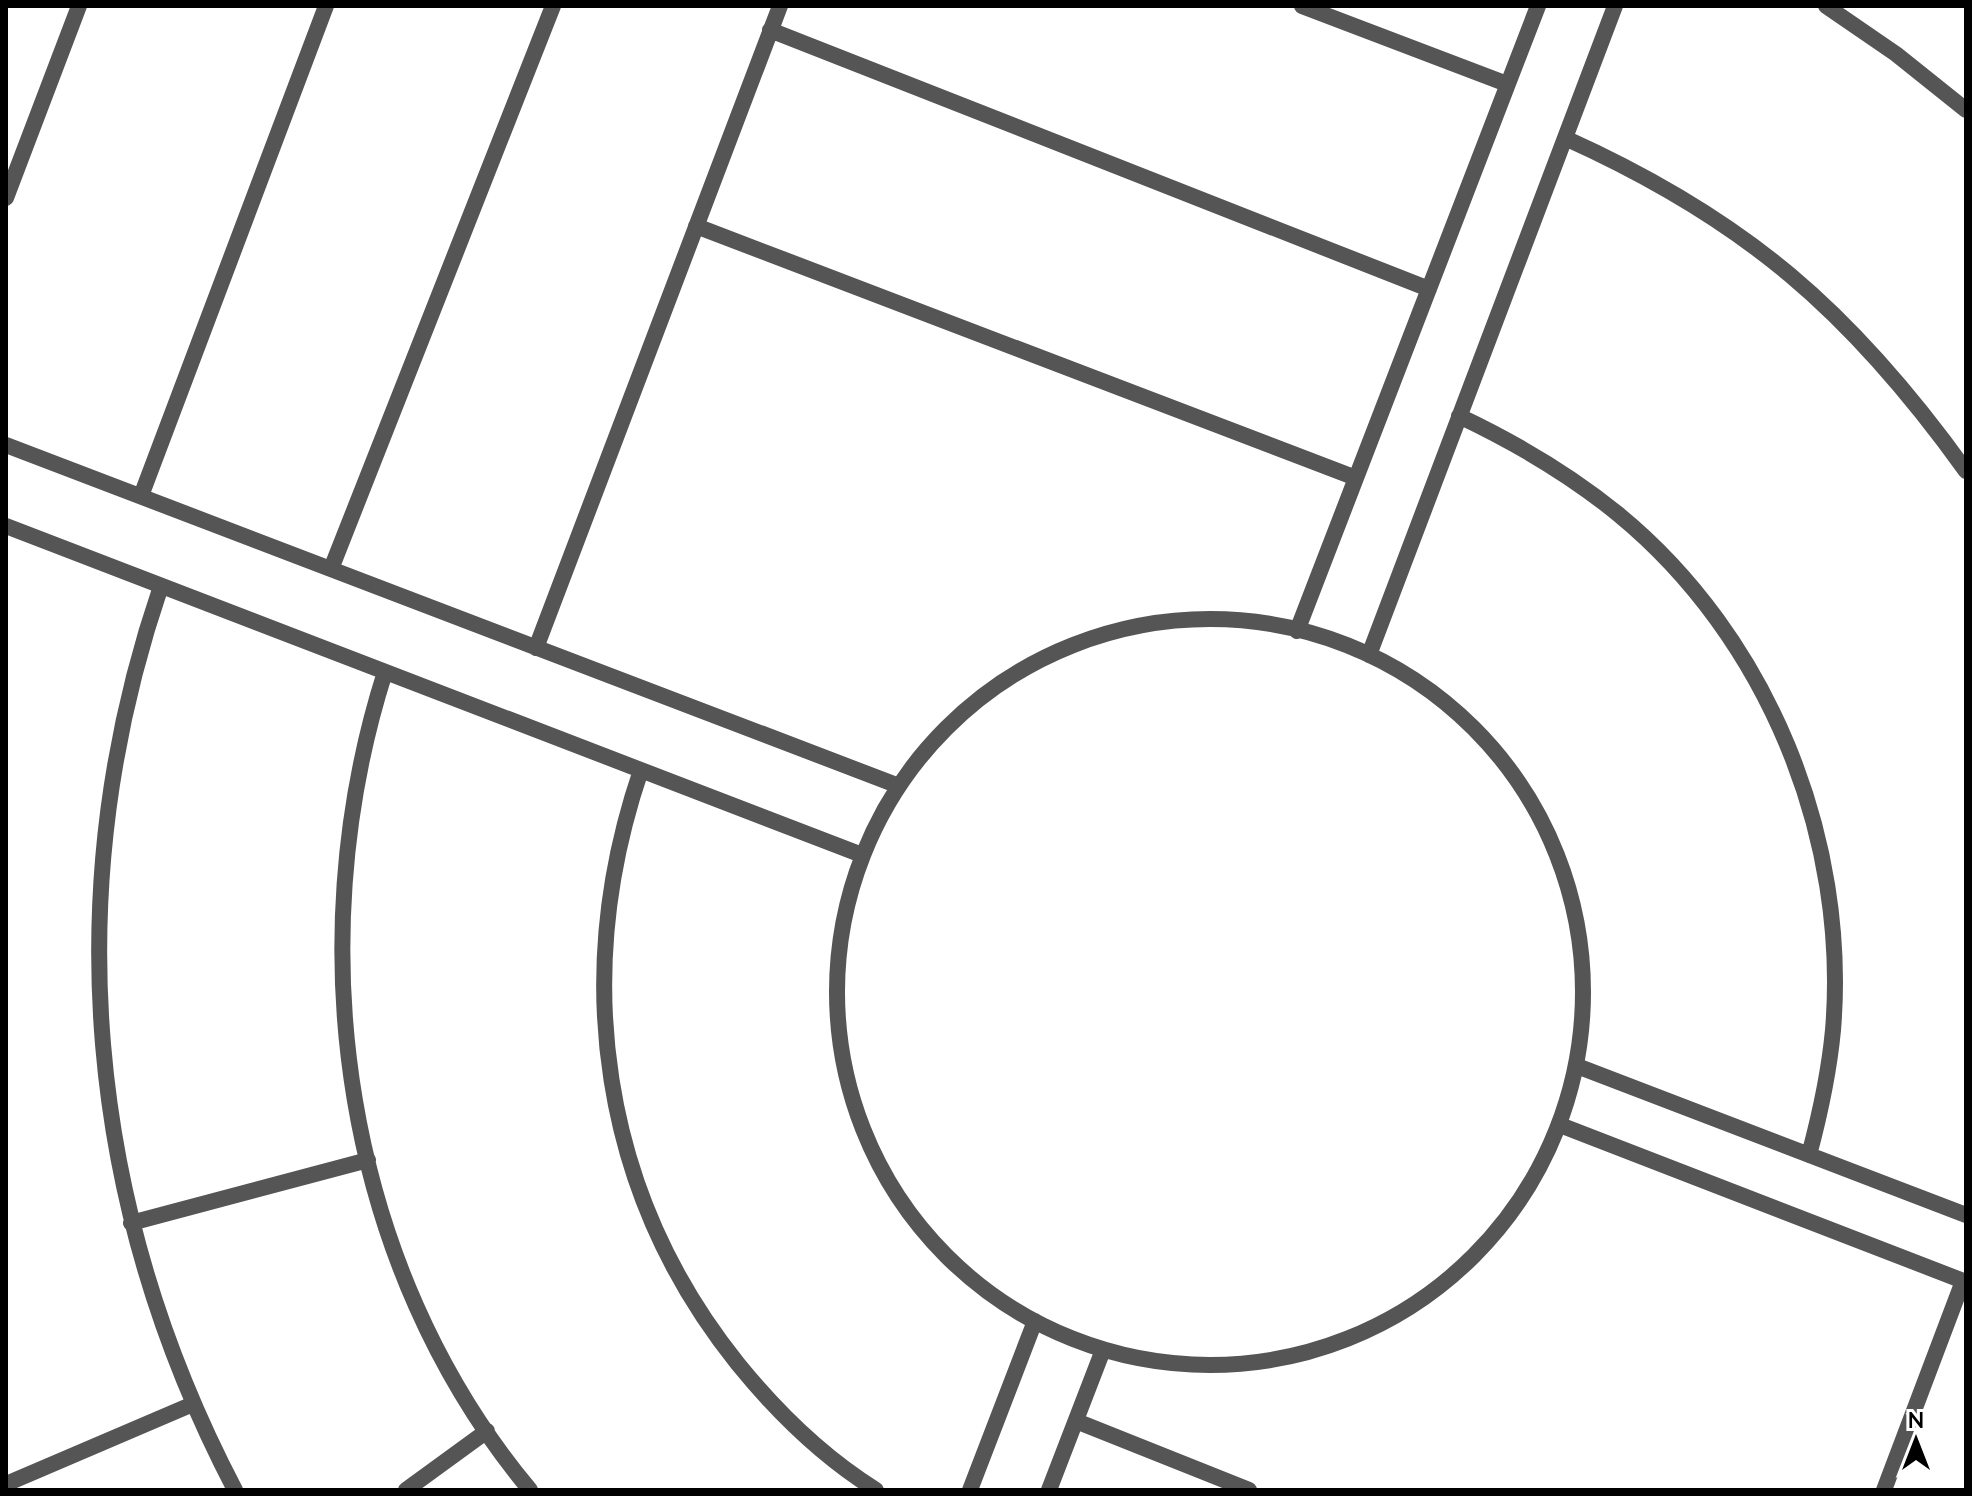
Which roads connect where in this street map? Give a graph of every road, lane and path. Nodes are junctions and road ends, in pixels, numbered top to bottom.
1 (79, 6) edge
2 (326, 6) edge
3 (553, 6) edge
4 (780, 6) edge
5 (1302, 6) edge
6 (1538, 6) edge
7 (1615, 6) edge
8 (1826, 6) edge
9 (770, 30) junction
10 (1507, 84) junction
11 (1966, 110) edge
12 (1565, 138) junction
13 (7, 194) edge
14 (696, 226) junction
15 (1429, 289) junction
16 (1459, 416) junction
17 (6, 445) edge
18 (1964, 465) edge
19 (1356, 478) junction
20 (141, 496) junction
21 (6, 526) edge
22 (331, 569) junction
23 (161, 586) junction
24 (1297, 631) junction
25 (536, 648) junction
26 (1369, 655) junction
27 (385, 672) junction
28 (641, 770) junction
29 (899, 786) junction
30 (862, 855) junction
31 (1577, 1066) junction
32 (1560, 1125) junction
33 (1809, 1155) junction
34 (368, 1160) junction
35 (1966, 1215) edge
36 (131, 1223) junction
37 (1965, 1282) edge
38 (1035, 1321) junction
39 (1103, 1350) junction
40 (193, 1404) junction
41 (1076, 1421) junction
42 (487, 1431) junction
43 (6, 1484) edge
44 (235, 1490) edge
45 (406, 1490) edge
46 (530, 1490) edge
47 (876, 1490) edge
48 (970, 1490) edge
49 (1049, 1490) edge
50 (1249, 1490) edge
51 (1884, 1490) edge

1 - 13 street
2 - 20 street
3 - 22 street
4 - 9 street
5 - 10 street
6 - 10 street
7 - 12 street
8 - 11 street
9 - 14 street
9 - 15 street
10 - 15 street
12 - 16 street
12 - 18 street
14 - 19 street
14 - 25 street
15 - 19 street
16 - 26 street
16 - 33 street
17 - 20 street
19 - 24 street
20 - 22 street
21 - 23 street
22 - 25 street
23 - 27 street
23 - 36 street
24 - 26 street
24 - 29 street
25 - 29 street
26 - 31 street
27 - 28 street
27 - 34 street
28 - 30 street
28 - 47 street
29 - 30 street
30 - 38 street
31 - 32 street
31 - 33 street
32 - 37 street
32 - 39 street
33 - 35 street
34 - 36 street
34 - 42 street
36 - 40 street
37 - 51 street
38 - 39 street
38 - 48 street
39 - 41 street
40 - 43 street
40 - 44 street
41 - 49 street
41 - 50 street
42 - 45 street
42 - 46 street

